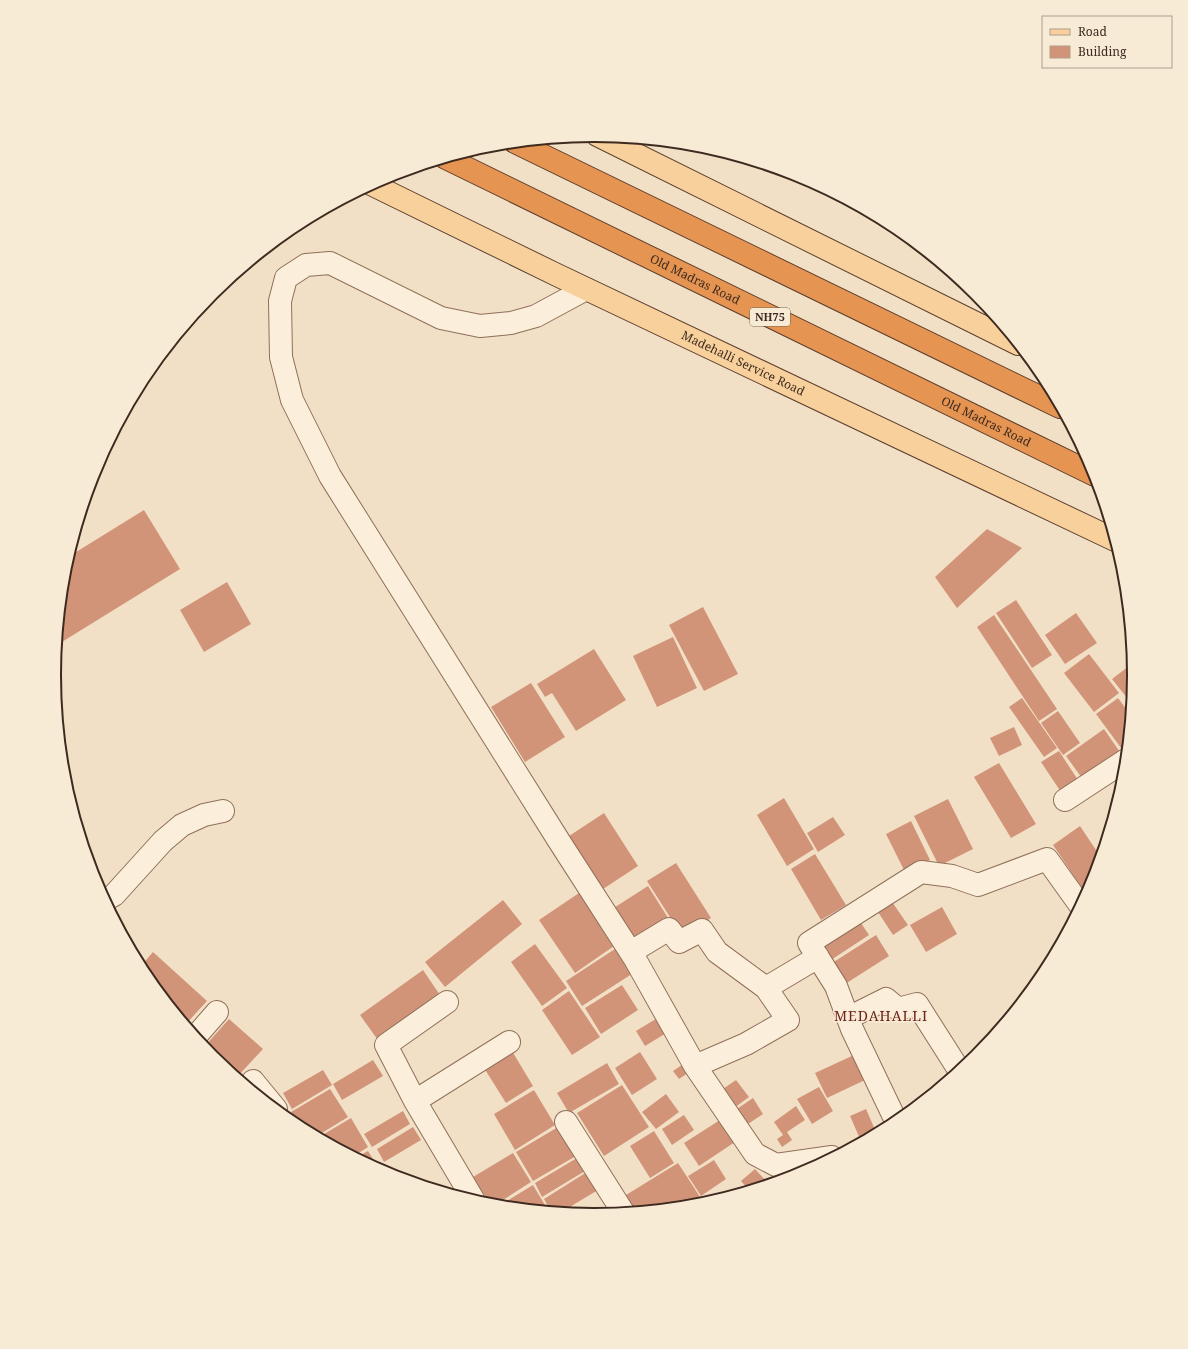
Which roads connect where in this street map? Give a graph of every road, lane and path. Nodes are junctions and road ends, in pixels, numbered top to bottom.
1 (612, 143) edge
2 (523, 146) edge
3 (452, 161) edge
4 (378, 187) edge
5 (586, 289) junction
6 (1008, 339) edge
7 (1052, 402) edge
8 (1086, 470) edge
9 (1109, 537) edge
10 (1119, 765) edge
11 (1065, 800) dead end
12 (224, 811) dead end
13 (110, 897) edge
14 (1076, 900) edge
15 (631, 952) junction
16 (818, 957) junction
17 (766, 988) junction
18 (447, 1002) dead end
19 (217, 1012) dead end
20 (848, 1018) junction
21 (199, 1032) edge
22 (509, 1042) dead end
23 (956, 1065) edge
24 (695, 1066) junction
25 (253, 1081) dead end
26 (258, 1087) edge
27 (415, 1101) junction
28 (893, 1116) edge
29 (566, 1122) dead end
30 (815, 1159) edge
31 (468, 1192) edge
32 (620, 1207) edge

1 - 6 main road
2 - 7 highway
3 - 8 highway, Old Madras Road / NH75
4 - 5 main road, Madehalli Service Road
5 - 9 main road, Madehalli Service Road
5 - 15 street
10 - 11 street
12 - 13 street
14 - 16 street
15 - 17 street
15 - 24 street
16 - 17 street
16 - 20 street
17 - 24 street
18 - 27 street
19 - 21 street
20 - 23 street
20 - 28 street
22 - 27 street
24 - 30 street
25 - 26 street
27 - 31 street
29 - 32 street

